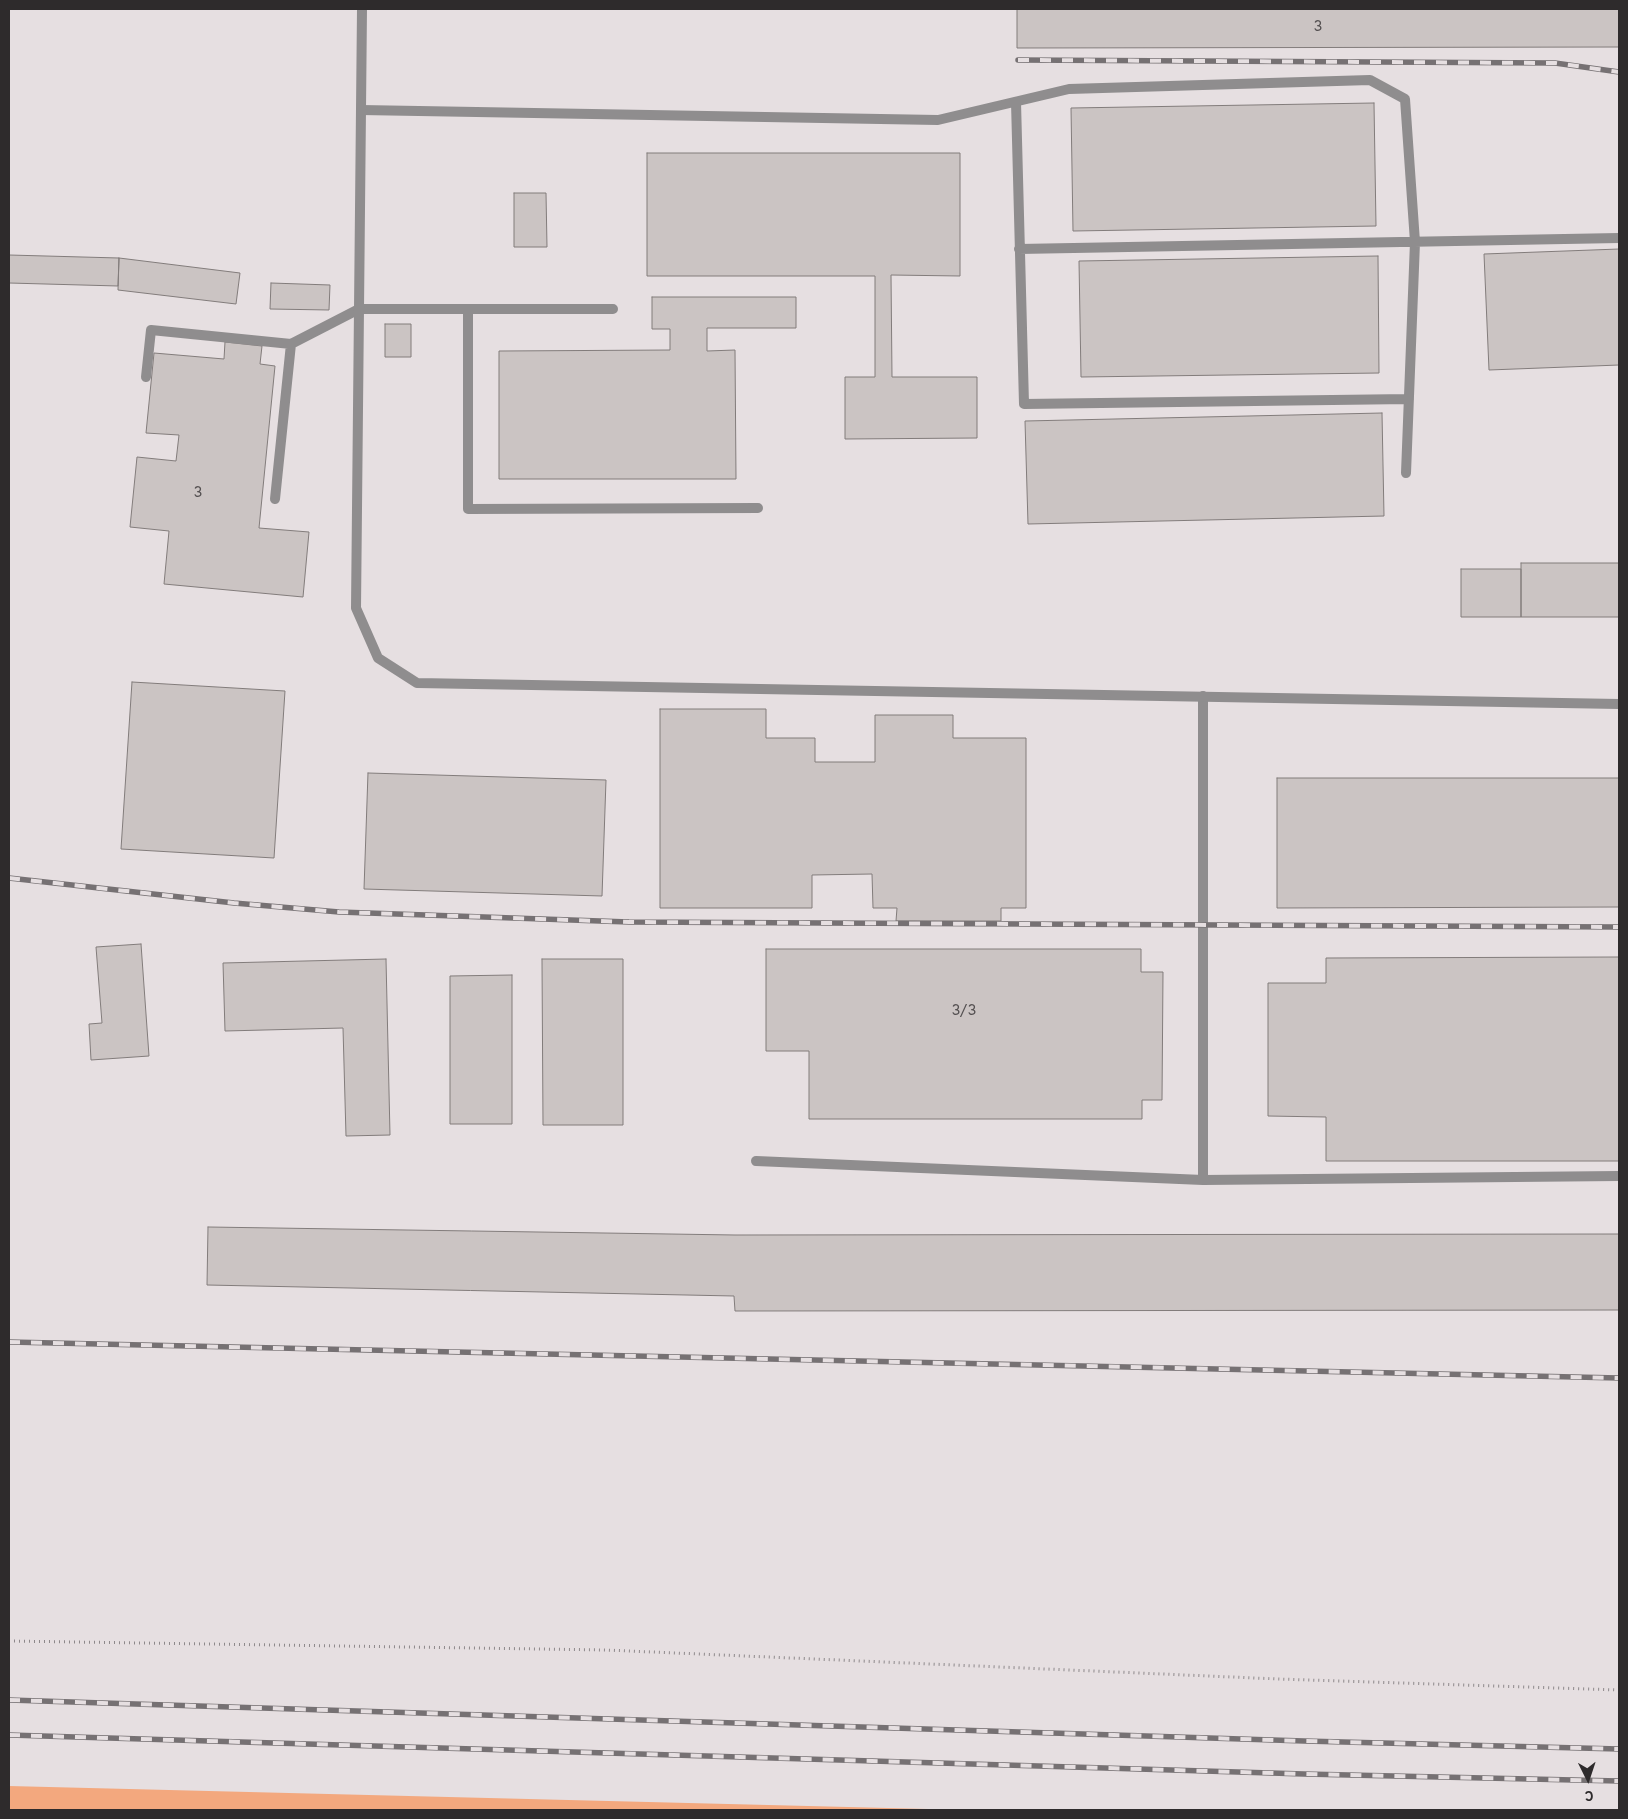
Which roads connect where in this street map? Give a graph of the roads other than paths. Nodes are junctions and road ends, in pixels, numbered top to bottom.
1 (362, 9) edge
2 (1016, 102) junction
3 (361, 110) junction
4 (1619, 238) edge
5 (1414, 242) junction
6 (1019, 249) junction
7 (359, 309) junction
8 (613, 309) dead end
9 (468, 310) junction
10 (291, 344) junction
11 (146, 376) dead end
12 (1409, 399) junction
13 (1406, 473) dead end
14 (276, 499) dead end
15 (758, 508) dead end
16 (1203, 696) junction
17 (1619, 704) edge
18 (756, 1161) dead end
19 (1619, 1176) edge
20 (1203, 1180) junction

1 - 3 street
2 - 3 street
2 - 5 street
2 - 6 street
3 - 7 street
4 - 5 street
5 - 6 street
5 - 12 street
6 - 12 street
7 - 9 street
7 - 10 street
7 - 16 street
8 - 9 street
9 - 15 street
10 - 11 street
10 - 14 street
12 - 13 street
16 - 17 street
16 - 20 street
18 - 20 street
19 - 20 street

